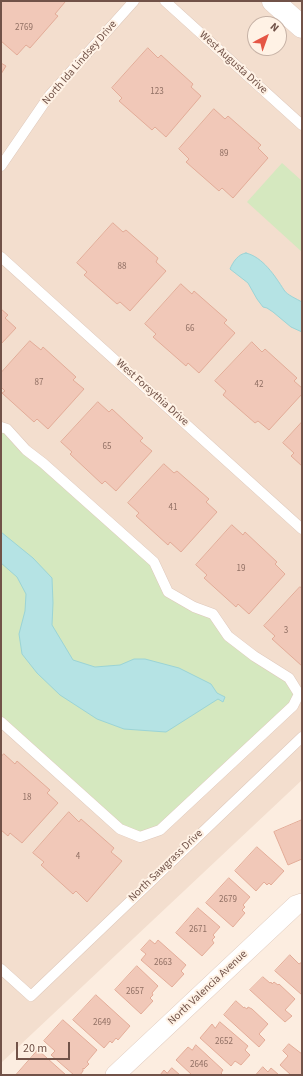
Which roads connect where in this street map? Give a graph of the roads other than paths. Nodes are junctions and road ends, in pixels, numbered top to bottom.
1 (134, 1) edge
2 (165, 1) edge
3 (273, 1) edge
4 (302, 27) edge
5 (302, 125) edge
6 (1, 166) edge
7 (1, 257) edge
8 (1, 426) edge
9 (302, 529) edge
10 (1, 722) edge
11 (302, 737) edge
12 (302, 903) edge
13 (1, 970) edge
14 (115, 1075) edge

1 - 6 lane, North Ida Lindsey Drive
2 - 5 lane, West Augusta Drive
3 - 4 street
7 - 9 lane, West Forsythia Drive
8 - 10 lane
11 - 13 lane, North Sawgrass Drive
12 - 14 street, North Valencia Avenue

